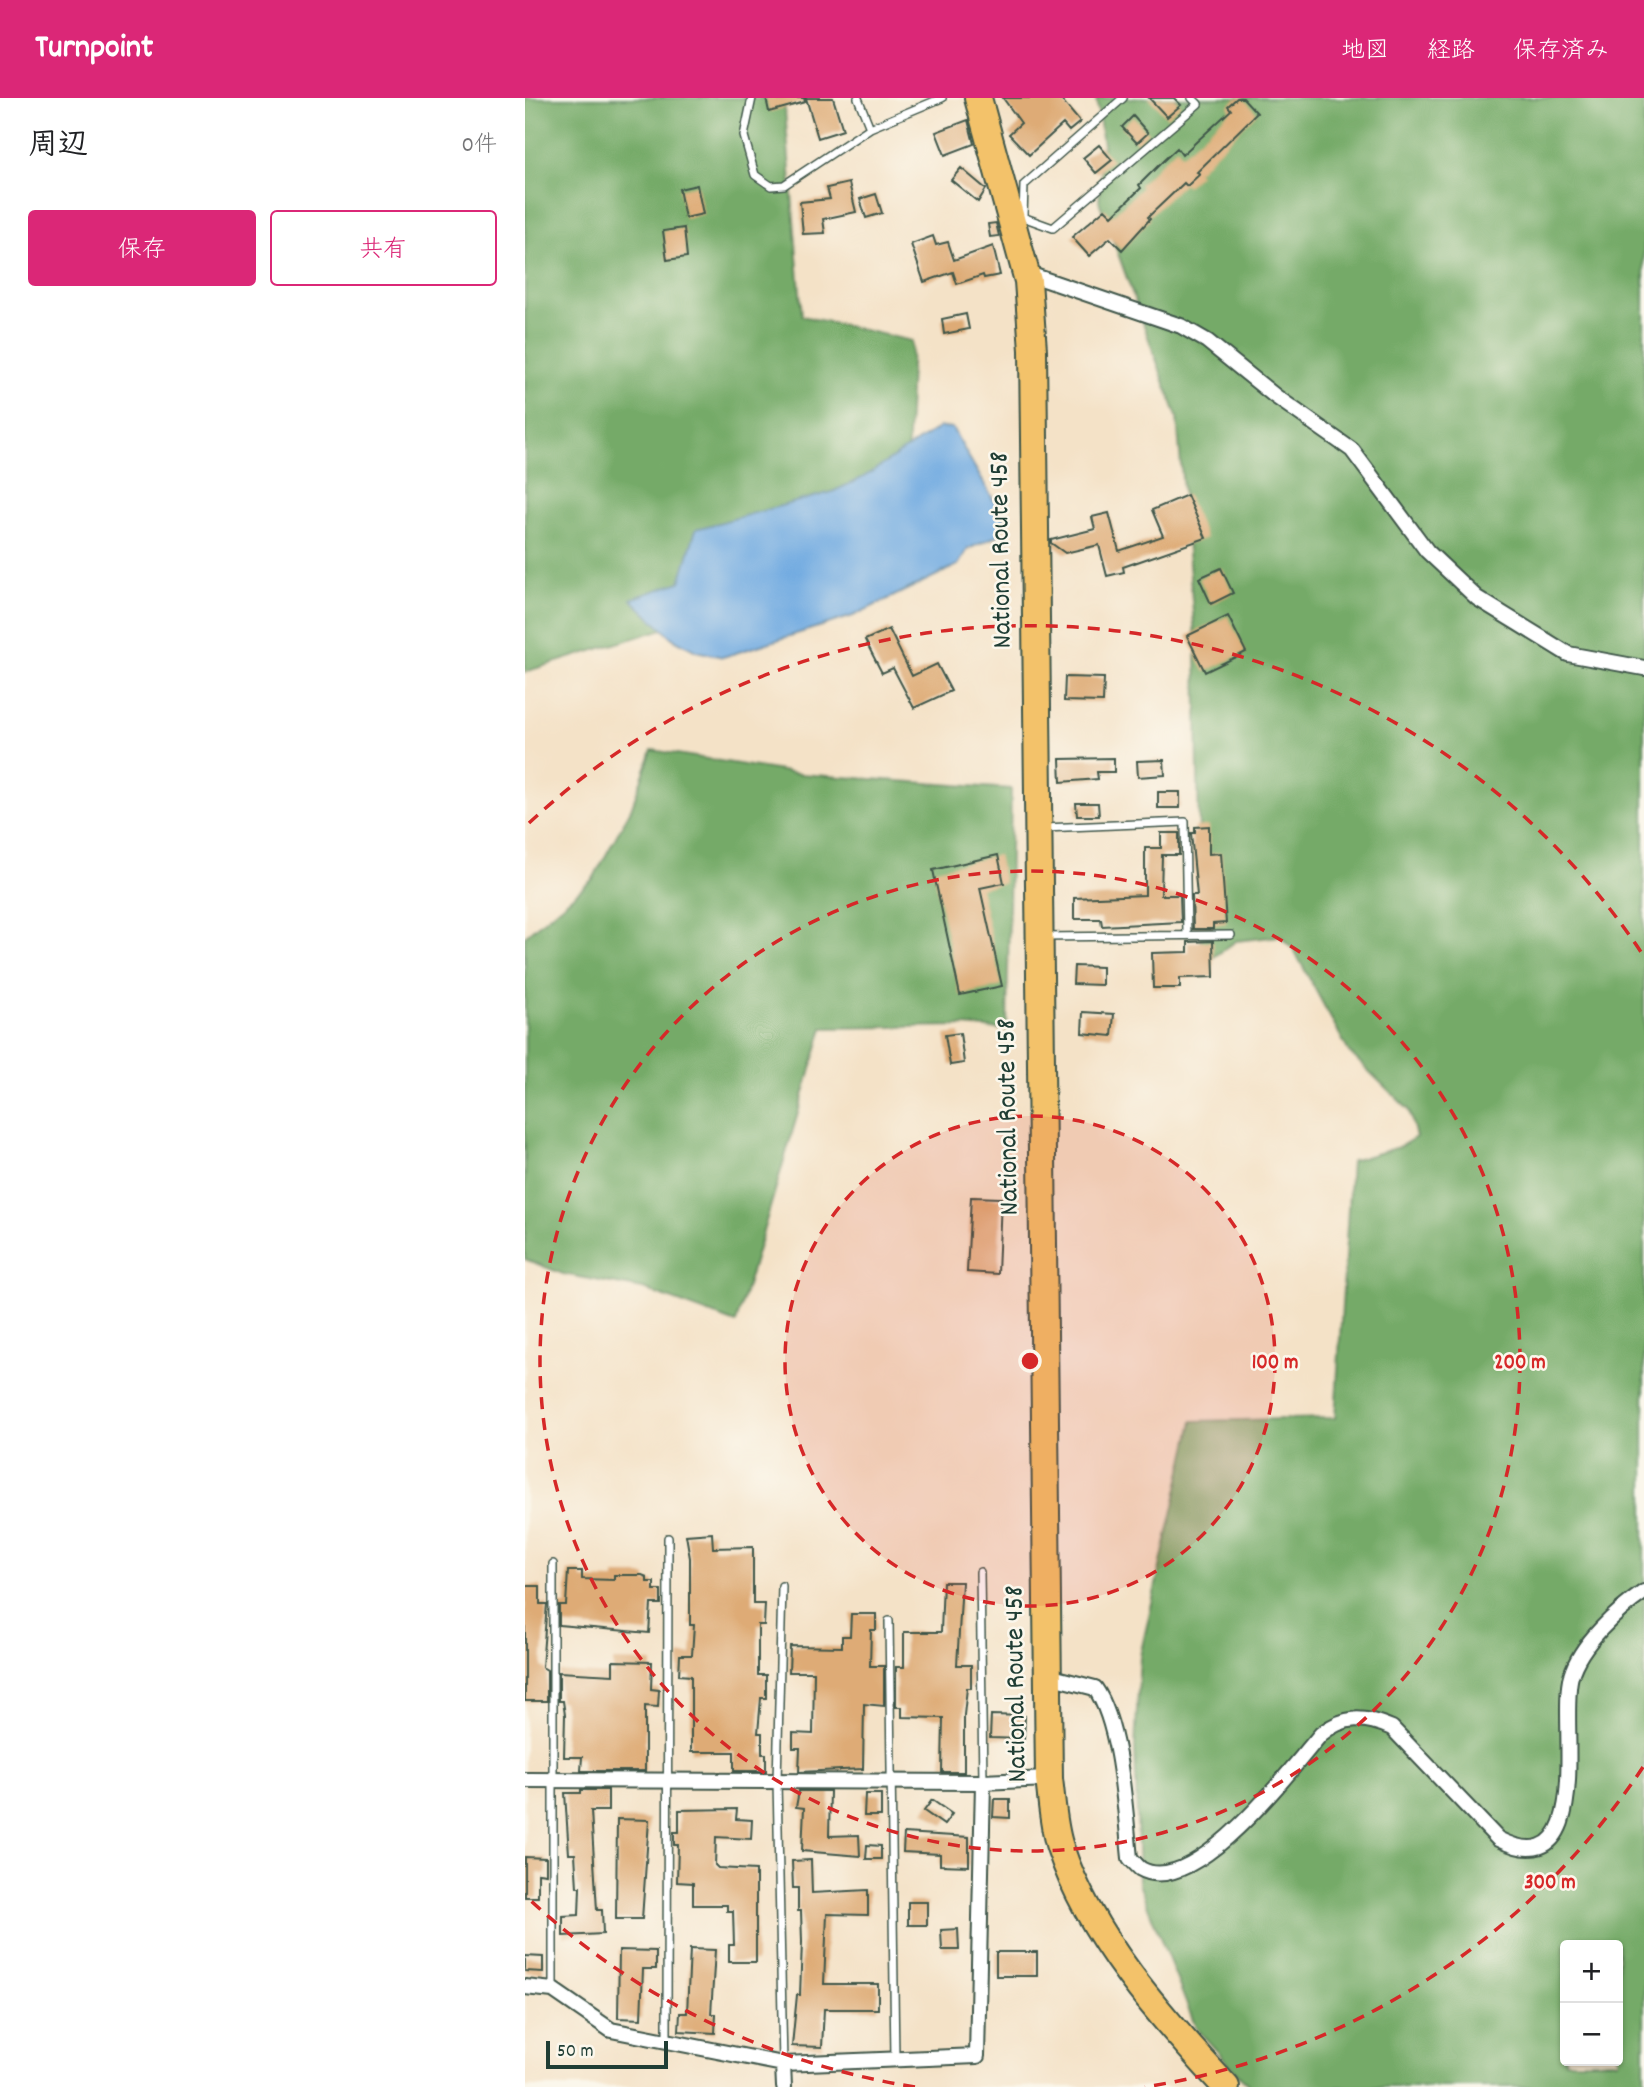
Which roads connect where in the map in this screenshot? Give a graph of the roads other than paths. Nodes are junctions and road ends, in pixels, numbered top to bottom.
1 (752, 98) edge
2 (858, 98) edge
3 (942, 98) edge
4 (978, 98) edge
5 (1123, 98) edge
6 (1192, 98) edge
7 (870, 128) junction
8 (1016, 215) junction
9 (1026, 273) junction
10 (1644, 668) edge
11 (1038, 829) junction
12 (1187, 935) junction
13 (1231, 935) dead end
14 (1039, 937) junction
15 (668, 1538) dead end
16 (553, 1564) dead end
17 (980, 1572) dead end
18 (782, 1586) dead end
19 (1644, 1592) edge
20 (889, 1621) dead end
21 (1048, 1676) junction
22 (1049, 1779) junction
23 (525, 1780) edge
24 (554, 1780) junction
25 (666, 1780) junction
26 (777, 1781) junction
27 (893, 1782) junction
28 (983, 1782) junction
29 (525, 1987) edge
30 (553, 1990) junction
31 (667, 2042) junction
32 (895, 2059) junction
33 (783, 2064) junction
34 (784, 2087) edge
35 (1226, 2087) edge

1 - 7 lane
2 - 7 lane
3 - 7 lane
4 - 8 highway, National Route 458
5 - 8 lane
6 - 8 lane
8 - 9 highway, National Route 458
9 - 10 street
9 - 11 highway, National Route 458
11 - 12 lane
11 - 14 highway, National Route 458
12 - 13 lane
12 - 14 lane
14 - 21 highway, National Route 458
15 - 25 lane
16 - 24 lane
17 - 28 lane
18 - 26 lane
19 - 21 street
20 - 27 lane
21 - 22 highway, National Route 458
22 - 28 street
22 - 35 highway, National Route 458
23 - 24 street
24 - 25 street
24 - 30 lane
25 - 26 street
25 - 31 lane
26 - 27 street
26 - 33 lane
27 - 28 street
27 - 32 lane
28 - 32 street
29 - 30 street
30 - 31 street
31 - 33 street
32 - 33 street
33 - 34 street

